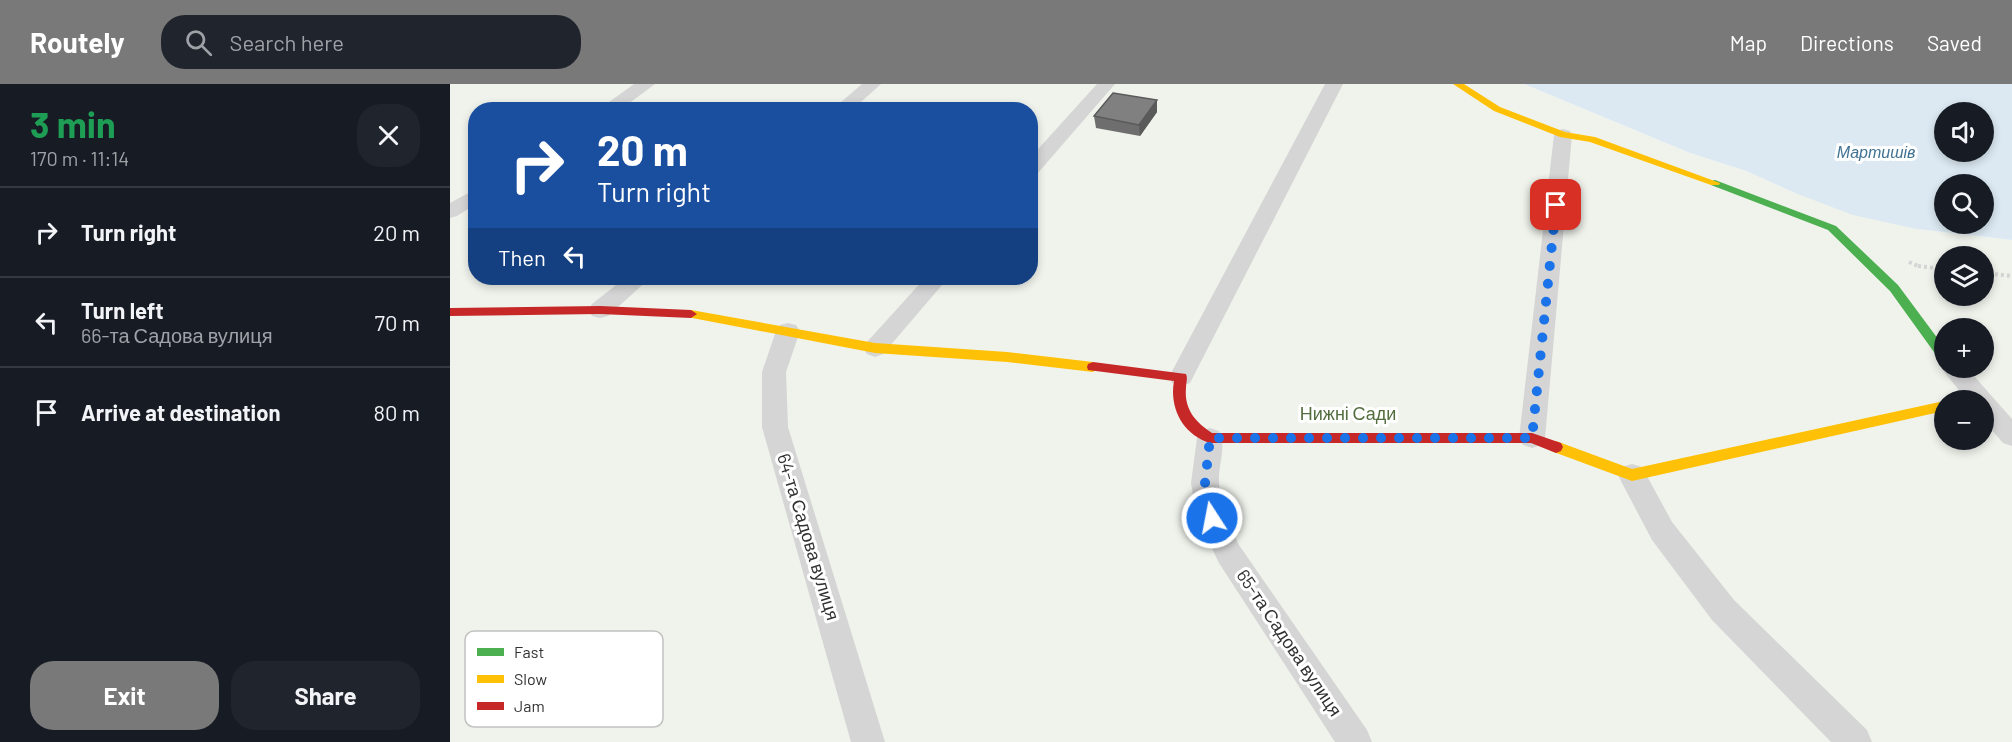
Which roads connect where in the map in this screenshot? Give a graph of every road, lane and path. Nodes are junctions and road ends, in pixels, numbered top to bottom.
1 (646, 84) edge
2 (872, 84) edge
3 (1106, 84) edge
4 (1334, 84) edge
5 (1458, 84) edge
6 (619, 102) edge
7 (851, 102) edge
8 (1563, 135) junction
9 (1038, 161) edge
10 (468, 200) edge
11 (450, 212) edge
12 (1994, 274) edge
13 (2012, 276) edge
14 (630, 285) edge
15 (931, 285) edge
16 (600, 310) junction
17 (450, 312) edge
18 (788, 331) junction
19 (1934, 342) edge
20 (875, 348) junction
21 (1181, 377) junction
22 (1961, 378) edge
23 (1970, 390) edge
24 (1934, 408) edge
25 (1994, 417) edge
26 (2012, 436) edge
27 (1210, 438) junction
28 (1532, 438) junction
29 (1632, 475) junction
30 (868, 742) edge
31 (1355, 742) edge
32 (1854, 742) edge

1 - 6 street
2 - 7 street
3 - 9 street
4 - 21 street
5 - 8 street
8 - 19 street
8 - 28 street
10 - 11 street
12 - 13 path
14 - 16 street
15 - 20 street
16 - 17 street
16 - 18 street
18 - 20 street
18 - 30 street, 64-та Садова вулиця
20 - 21 street
21 - 27 street
22 - 23 street
24 - 29 street
25 - 26 street
27 - 28 street
27 - 31 street, 65-та Садова вулиця
28 - 29 street
29 - 32 street

